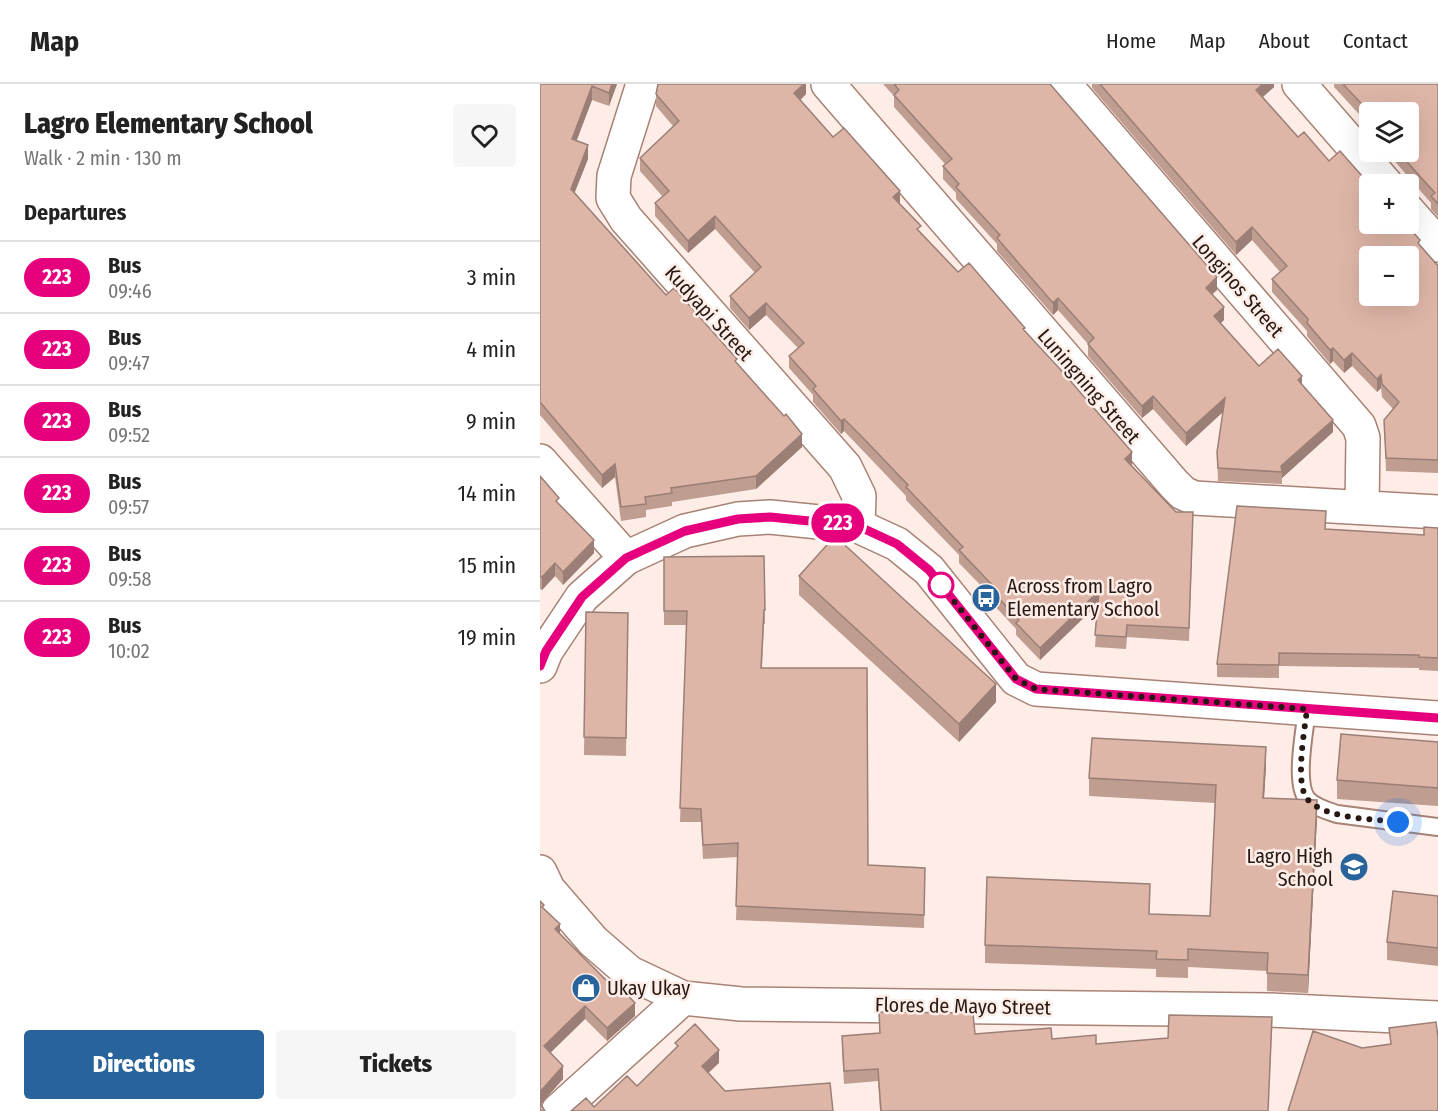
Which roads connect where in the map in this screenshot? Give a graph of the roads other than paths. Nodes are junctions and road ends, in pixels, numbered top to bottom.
1 (643, 84) edge
2 (828, 84) edge
3 (1064, 84) edge
4 (1299, 84) edge
5 (1377, 174) edge
6 (1419, 223) edge
7 (1438, 245) edge
8 (540, 461) edge
9 (1362, 507) junction
10 (1438, 512) edge
11 (858, 526) junction
12 (626, 558) junction
13 (540, 666) edge
14 (1307, 709) junction
15 (1438, 718) edge
16 (1438, 827) edge
17 (540, 872) edge
18 (683, 998) junction
19 (1438, 1018) edge
20 (558, 1111) edge

1 - 11 street, Kudyapi Street
2 - 9 street, Luningning Street
3 - 9 street, Longinos Street
4 - 5 street
6 - 7 street
8 - 12 street
9 - 10 street, Luningning Street
11 - 12 street
11 - 14 street
12 - 13 street
14 - 15 street
14 - 16 lane
17 - 18 street, Flores de Mayo Street
18 - 19 street, Flores de Mayo Street
18 - 20 street

